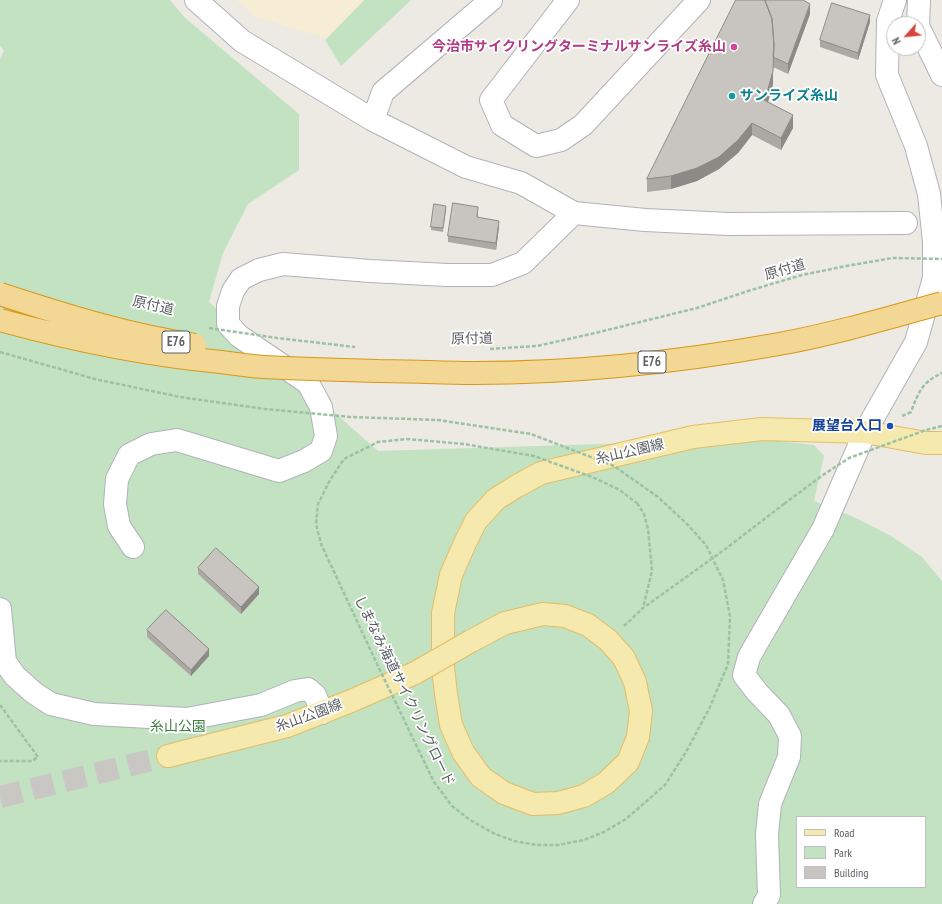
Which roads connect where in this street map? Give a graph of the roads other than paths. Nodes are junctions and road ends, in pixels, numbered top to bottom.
1 (196, 0) edge
2 (490, 0) edge
3 (568, 0) edge
4 (699, 0) edge
5 (895, 0) edge
6 (919, 0) edge
7 (942, 75) edge
8 (373, 120) junction
9 (574, 213) junction
10 (906, 223) dead end
11 (0, 294) edge
12 (942, 303) edge
13 (0, 320) edge
14 (356, 370) junction
15 (865, 432) junction
16 (942, 443) edge
17 (133, 547) dead end
18 (0, 609) edge
19 (322, 713) junction
20 (168, 756) tunnel mouth
21 (764, 904) edge

1 - 8 street
2 - 8 street
3 - 4 street
5 - 15 street
6 - 7 street
8 - 9 street
9 - 10 street
9 - 17 street
11 - 14 highway, E76, bridge
12 - 14 highway, E76, bridge
13 - 14 highway, E76, bridge
15 - 16 main road, 糸山公園線
15 - 19 main road, 糸山公園線, bridge
15 - 21 street
18 - 19 street
19 - 20 main road, 糸山公園線

